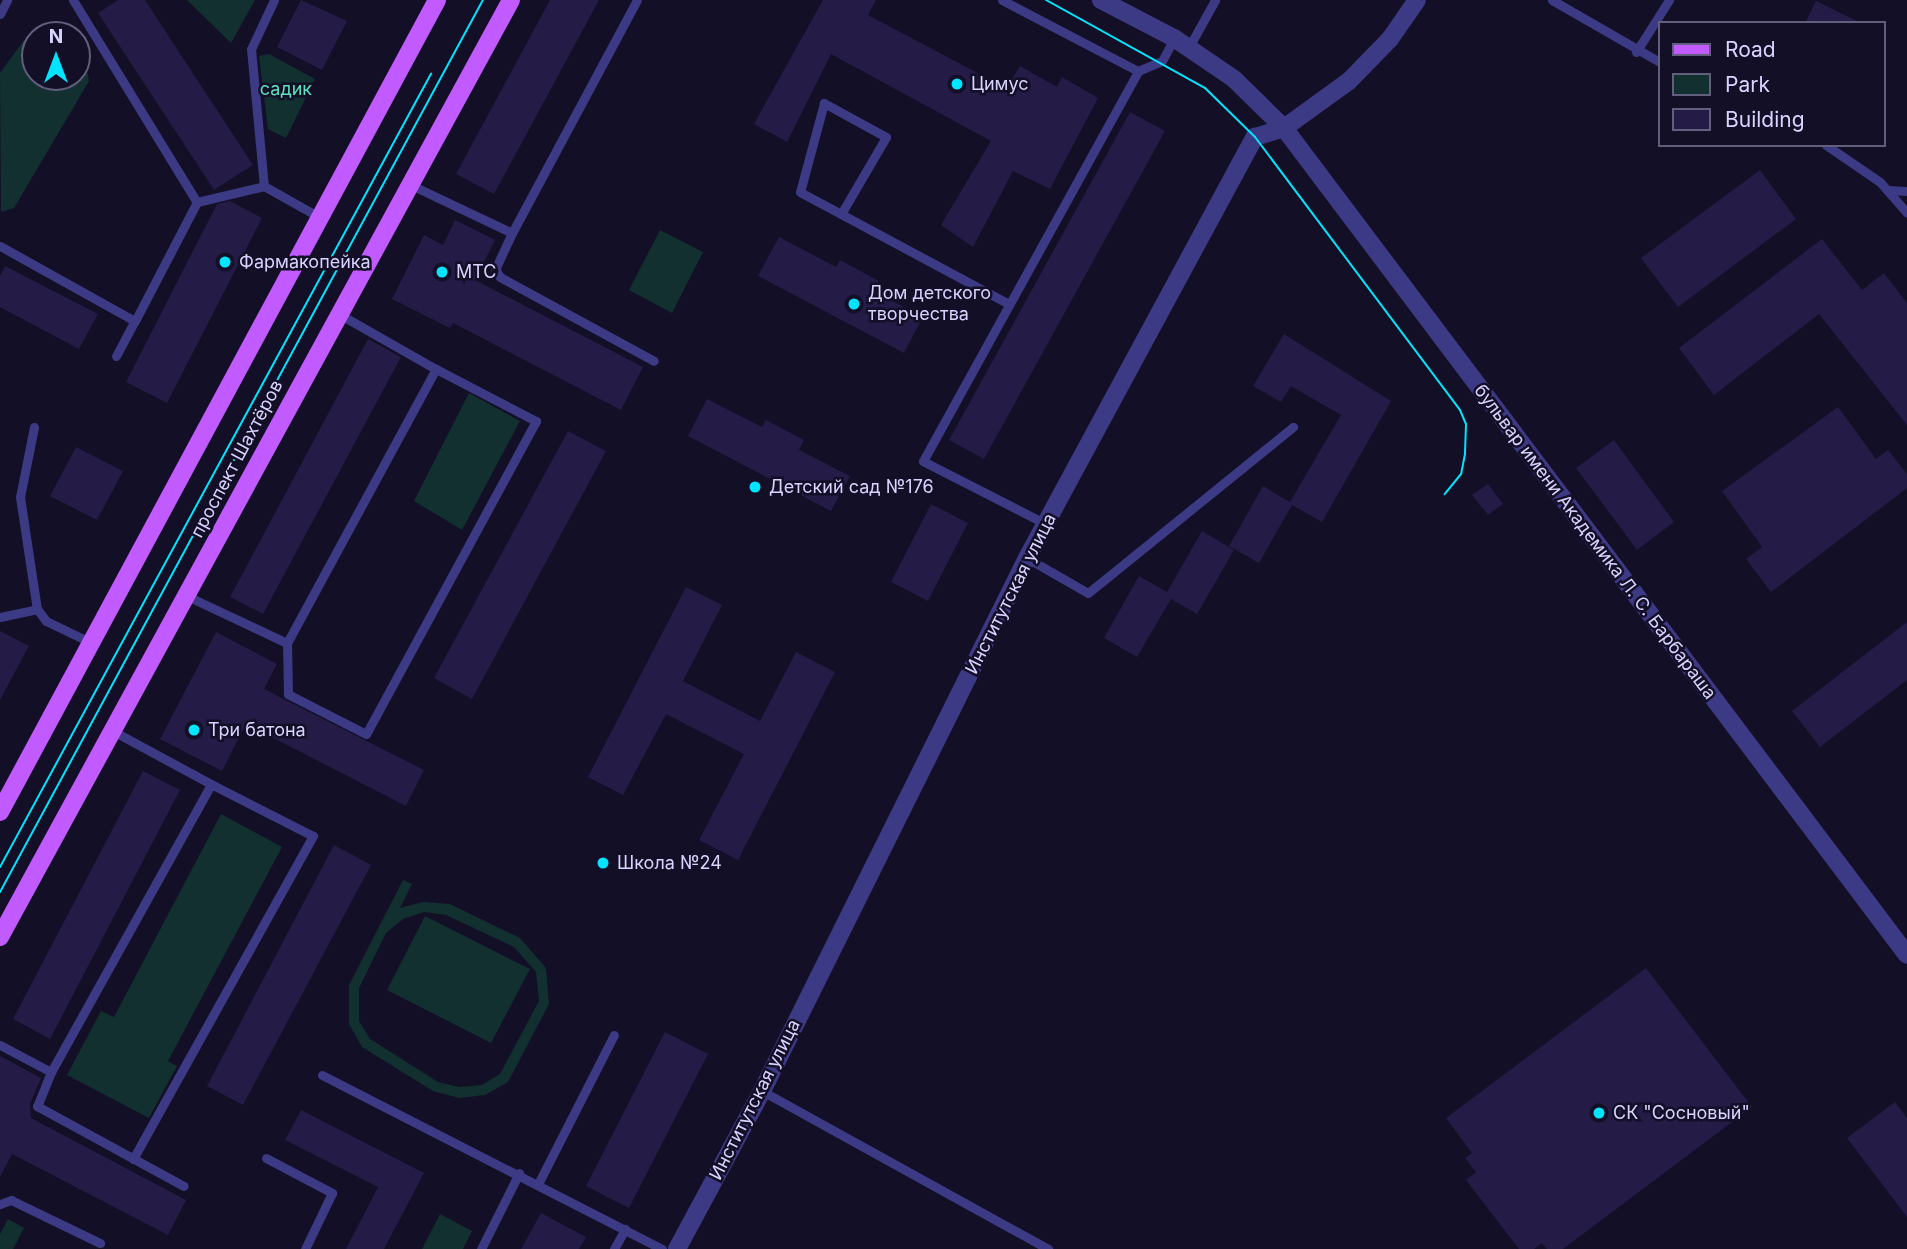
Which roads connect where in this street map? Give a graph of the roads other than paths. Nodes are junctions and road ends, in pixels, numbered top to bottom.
1 (7, 0) edge
2 (73, 0) edge
3 (437, 0) edge
4 (510, 0) edge
5 (637, 0) edge
6 (1002, 0) edge
7 (1101, 0) edge
8 (1215, 0) edge
9 (1417, 0) edge
10 (1552, 0) edge
11 (1669, 0) edge
12 (274, 1) edge
13 (0, 14) edge
14 (1182, 43) junction
15 (1636, 52) junction
16 (1658, 61) edge
17 (1138, 71) junction
18 (1284, 128) junction
19 (1829, 147) edge
20 (409, 184) junction
21 (264, 186) junction
22 (1888, 190) junction
23 (1907, 191) edge
24 (197, 202) junction
25 (841, 214) junction
26 (1907, 214) edge
27 (321, 218) junction
28 (512, 233) junction
29 (0, 246) edge
30 (1009, 304) junction
31 (339, 314) junction
32 (135, 321) junction
33 (116, 356) dead end
34 (654, 361) dead end
35 (436, 369) junction
36 (34, 427) dead end
37 (1293, 427) dead end
38 (1046, 524) junction
39 (1027, 558) junction
40 (187, 596) junction
41 (37, 609) junction
42 (0, 617) edge
43 (92, 643) junction
44 (287, 643) junction
45 (113, 732) junction
46 (211, 784) junction
47 (0, 812) edge
48 (0, 937) edge
49 (1907, 955) edge
50 (614, 1035) dead end
51 (0, 1045) edge
52 (51, 1072) junction
53 (322, 1075) dead end
54 (762, 1091) junction
55 (266, 1158) dead end
56 (133, 1159) junction
57 (519, 1173) junction
58 (539, 1182) junction
59 (184, 1186) dead end
60 (0, 1204) edge
61 (625, 1229) junction
62 (100, 1243) dead end
63 (305, 1249) edge
64 (481, 1249) edge
65 (614, 1249) edge
66 (662, 1249) edge
67 (677, 1249) edge
68 (1048, 1249) edge

1 - 13 lane
2 - 24 lane
3 - 27 main road
4 - 20 main road, проспект Шахтёров
5 - 28 lane
6 - 17 lane
7 - 14 street, бульвар имени Академика Л. С. Барбараша
8 - 14 lane
9 - 18 street, Институтская улица
10 - 15 lane
11 - 15 lane
12 - 21 lane
14 - 17 lane
14 - 18 street, бульвар имени Академика Л. С. Барбараша
15 - 16 lane
17 - 30 lane
18 - 38 street, Институтская улица
18 - 49 street, бульвар имени Академика Л. С. Барбараша
19 - 22 lane
20 - 28 lane
20 - 31 main road, проспект Шахтёров
21 - 24 lane
21 - 27 lane
22 - 23 lane
22 - 26 lane
24 - 32 lane
25 - 25 lane
25 - 30 lane
27 - 43 main road
28 - 34 lane
29 - 32 lane
30 - 38 lane
31 - 35 lane
31 - 40 main road, проспект Шахтёров
32 - 33 lane
35 - 44 lane
35 - 44 lane
36 - 41 lane
37 - 39 lane
38 - 39 street, Институтская улица
39 - 54 street, Институтская улица
40 - 44 lane
40 - 45 main road, проспект Шахтёров
41 - 42 lane
41 - 43 lane
43 - 47 main road
45 - 46 lane
45 - 48 main road, проспект Шахтёров
46 - 52 lane
46 - 56 lane
50 - 58 lane
51 - 52 lane
52 - 56 lane
53 - 57 lane
54 - 67 street, Институтская улица
54 - 68 lane
55 - 63 lane
56 - 59 lane
57 - 58 lane
57 - 64 lane
58 - 61 lane
60 - 62 lane
61 - 65 lane
61 - 66 lane

